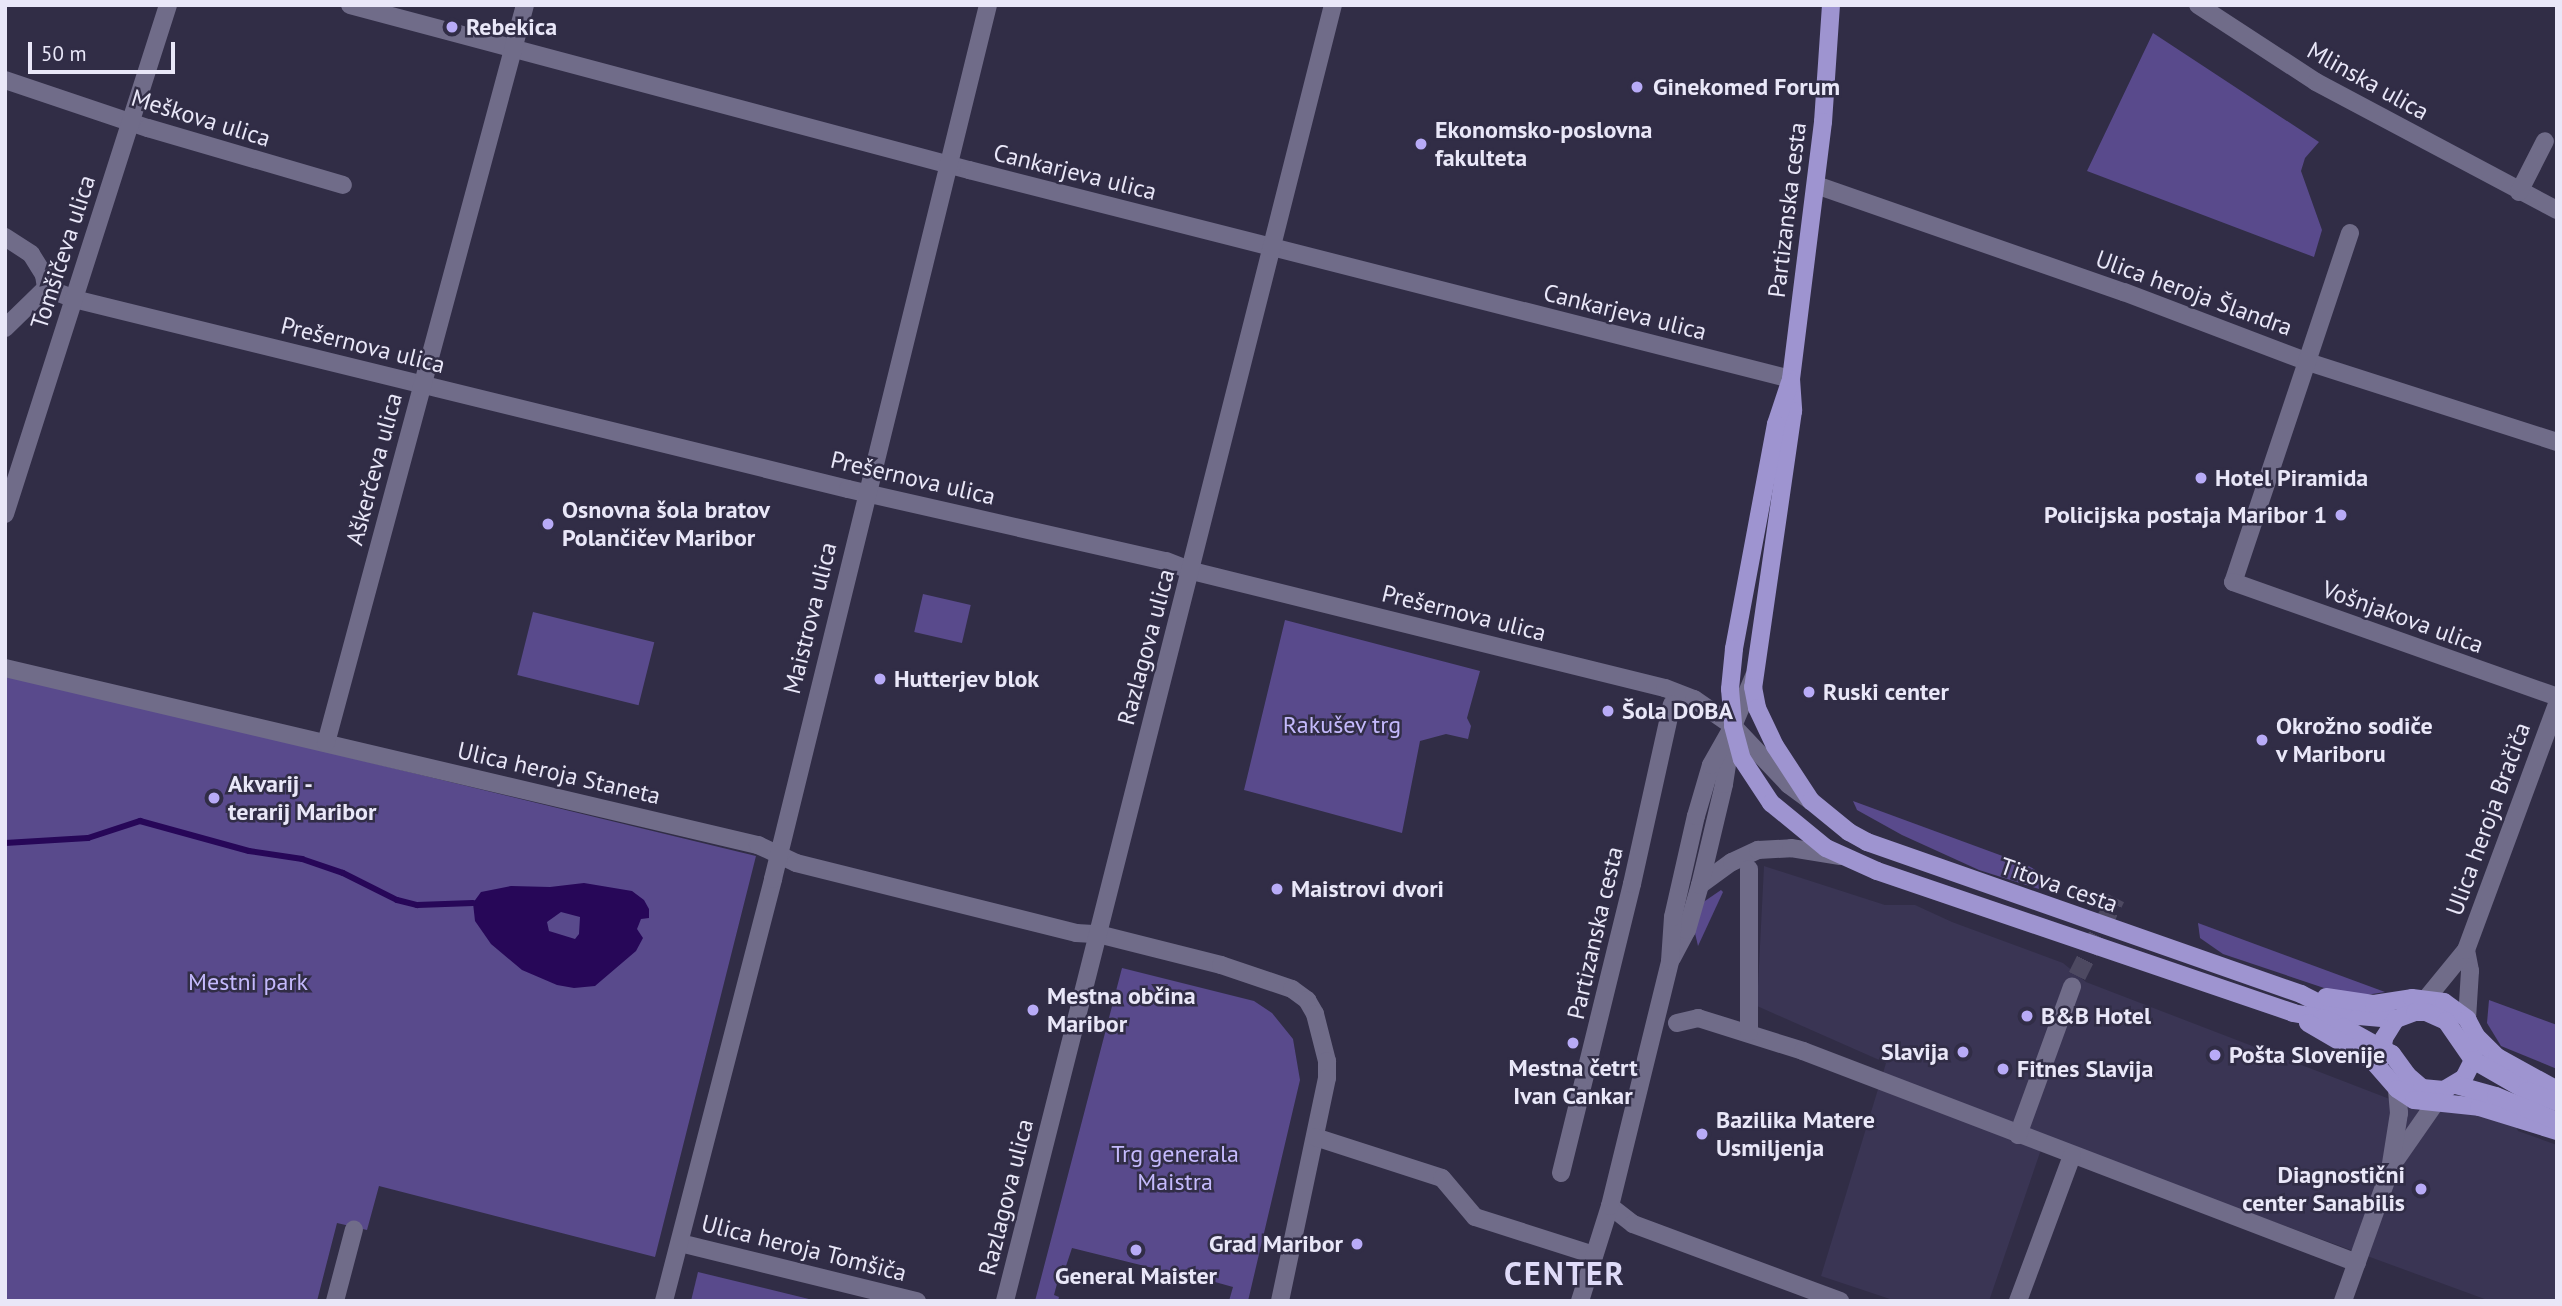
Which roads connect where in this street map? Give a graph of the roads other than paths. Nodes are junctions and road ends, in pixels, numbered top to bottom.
1 (167, 5) edge
2 (350, 5) edge
3 (525, 5) edge
4 (988, 5) edge
5 (1333, 5) edge
6 (1831, 5) edge
7 (2198, 5) edge
8 (514, 47) junction
9 (5, 80) edge
10 (129, 122) junction
11 (2545, 141) dead end
12 (948, 165) junction
13 (1816, 185) junction
14 (343, 186) dead end
15 (2519, 192) junction
16 (2557, 210) edge
17 (2350, 233) dead end
18 (5, 237) edge
19 (1272, 247) junction
20 (46, 288) junction
21 (74, 299) junction
22 (5, 328) edge
23 (2308, 362) junction
24 (1791, 379) junction
25 (422, 385) junction
26 (2557, 442) edge
27 (866, 493) junction
28 (5, 514) edge
29 (1192, 571) junction
30 (5, 668) edge
31 (1755, 672) junction
32 (2557, 697) edge
33 (1672, 704) dead end
34 (2557, 704) edge
35 (1732, 726) junction
36 (326, 743) junction
37 (1811, 801) junction
38 (777, 856) junction
39 (1846, 858) junction
40 (1749, 869) dead end
41 (1700, 885) junction
42 (1098, 934) junction
43 (2466, 950) junction
44 (1670, 961) junction
45 (2072, 987) tunnel mouth
46 (2301, 994) junction
47 (2428, 998) junction
48 (2415, 1012) junction
49 (2293, 1013) junction
50 (2396, 1019) junction
51 (1677, 1023) dead end
52 (2472, 1028) junction
53 (1749, 1032) junction
54 (2382, 1047) junction
55 (2473, 1060) junction
56 (2383, 1071) junction
57 (2397, 1089) junction
58 (2557, 1090) edge
59 (2445, 1093) junction
60 (2557, 1102) edge
61 (2557, 1121) edge
62 (2557, 1131) edge
63 (2018, 1135) junction
64 (1315, 1137) junction
65 (2070, 1162) junction
66 (2390, 1170) junction
67 (1561, 1173) dead end
68 (1610, 1206) junction
69 (354, 1229) dead end
70 (680, 1243) junction
71 (1594, 1255) junction
72 (2357, 1263) junction
73 (335, 1301) edge
74 (664, 1301) edge
75 (917, 1301) edge
76 (1005, 1301) edge
77 (1280, 1301) edge
78 (1580, 1301) edge
79 (1840, 1301) edge
80 (2018, 1301) edge
81 (2343, 1301) edge

1 - 10 street, Tomšičeva ulica
2 - 8 street, Cankarjeva ulica
3 - 8 street, Aškerčeva ulica
4 - 12 street, Maistrova ulica
5 - 19 street, Razlagova ulica
6 - 13 main road, Partizanska cesta
7 - 15 street, Mlinska ulica
8 - 12 street, Cankarjeva ulica
8 - 25 street, Aškerčeva ulica
9 - 10 street, Meškova ulica
10 - 14 street, Meškova ulica
10 - 21 street, Tomšičeva ulica
11 - 15 street
12 - 19 street, Cankarjeva ulica
12 - 27 street, Maistrova ulica
13 - 23 street, Ulica heroja Šlandra
13 - 24 main road, Partizanska cesta
15 - 16 street, Mlinska ulica
17 - 23 street
18 - 20 street
19 - 24 street, Cankarjeva ulica
19 - 29 street, Razlagova ulica
20 - 21 street, Prešernova ulica
20 - 22 street
21 - 25 street, Prešernova ulica
21 - 28 street, Tomšičeva ulica
23 - 26 street, Ulica heroja Šlandra
23 - 32 street, Vošnjakova ulica
24 - 31 main road, Partizanska cesta
24 - 35 main road, Partizanska cesta
25 - 27 street, Prešernova ulica
25 - 36 street, Aškerčeva ulica
27 - 29 street, Prešernova ulica
27 - 38 street, Maistrova ulica
29 - 35 street, Prešernova ulica
29 - 42 street, Razlagova ulica
30 - 36 street, Ulica heroja Staneta
31 - 35 street, Partizanska cesta
31 - 37 main road, Titova cesta
33 - 67 street, Partizanska cesta
34 - 43 street, Ulica heroja Bračiča
35 - 37 street, Titova cesta
35 - 39 main road
35 - 41 street, Partizanska cesta
35 - 44 street, Partizanska cesta
36 - 38 street, Ulica heroja Staneta
37 - 46 main road, Titova cesta
38 - 42 street, Ulica heroja Staneta
38 - 70 street, Maistrova ulica
39 - 41 street
39 - 49 main road
40 - 53 street
41 - 44 street, Partizanska cesta
42 - 64 street
42 - 76 street, Razlagova ulica
43 - 47 street, Ulica heroja Bračiča
43 - 52 street, Ulica heroja Bračiča
44 - 68 street, Partizanska cesta
45 - 63 street
46 - 47 main road
46 - 50 main road
47 - 48 street, Ulica heroja Bračiča
47 - 52 main road
48 - 50 main road
48 - 55 main road
49 - 54 main road
49 - 56 main road
50 - 54 main road
51 - 53 street
52 - 55 main road
52 - 58 main road
53 - 63 street
54 - 56 main road
54 - 59 main road
55 - 59 main road
55 - 60 main road
56 - 57 main road
57 - 59 main road
57 - 66 street
59 - 61 main road
59 - 62 main road
59 - 66 street
63 - 65 street
64 - 71 street
64 - 77 street
65 - 72 street
65 - 80 street
66 - 72 street
68 - 71 street, Partizanska cesta
68 - 79 street
69 - 73 street
70 - 74 street, Maistrova ulica
70 - 75 street, Ulica heroja Tomšiča
71 - 78 street, Partizanska cesta
72 - 81 street

